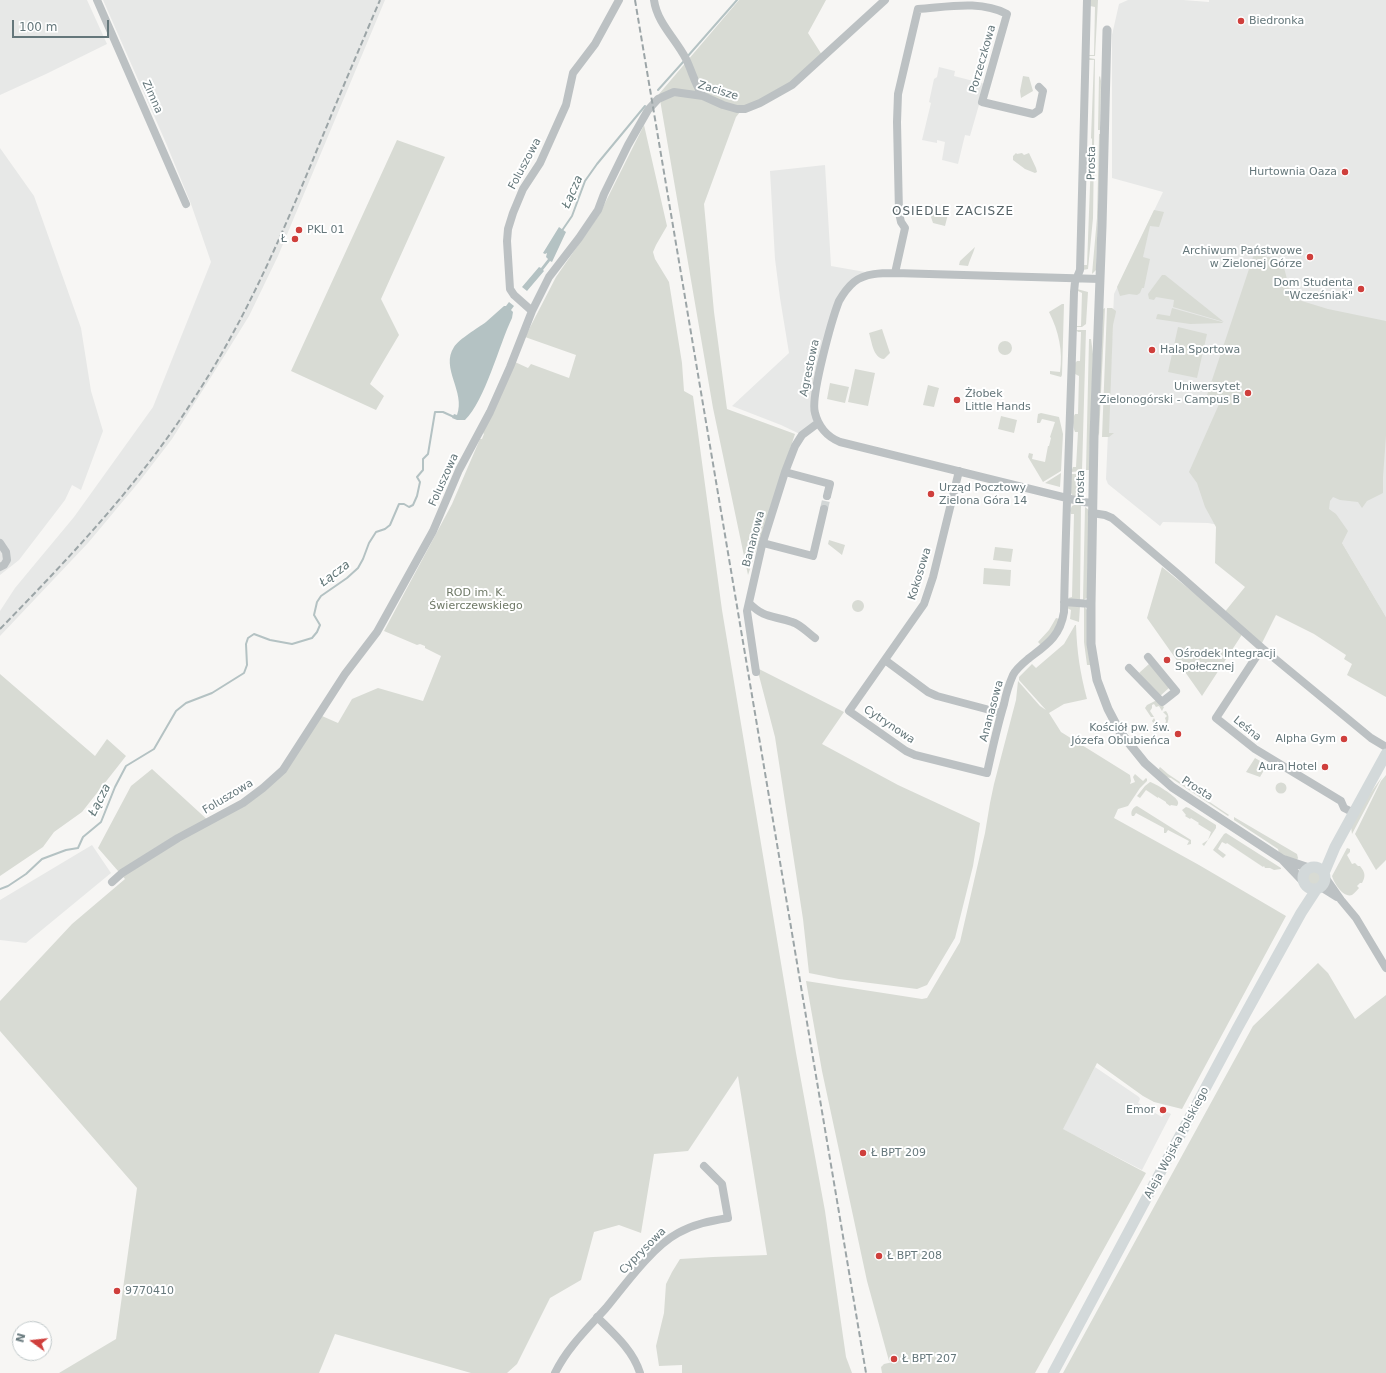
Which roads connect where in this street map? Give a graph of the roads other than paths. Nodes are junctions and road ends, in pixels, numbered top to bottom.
1 (98, 0) edge
2 (619, 0) edge
3 (654, 0) edge
4 (885, 0) edge
5 (1087, 0) edge
6 (1107, 30) dead end
7 (1039, 87) dead end
8 (703, 96) junction
9 (186, 204) dead end
10 (895, 273) junction
11 (1077, 279) junction
12 (1100, 279) junction
13 (532, 311) junction
14 (818, 423) junction
15 (785, 472) junction
16 (959, 472) junction
17 (827, 496) tunnel mouth
18 (1066, 498) junction
19 (1092, 503) junction
20 (824, 509) tunnel mouth
21 (1092, 513) junction
22 (763, 543) junction
23 (0, 544) edge
24 (0, 567) edge
25 (1064, 602) junction
26 (749, 603) junction
27 (1091, 604) junction
28 (816, 638) dead end
29 (1262, 648) junction
30 (1148, 657) dead end
31 (885, 660) junction
32 (1129, 668) dead end
33 (756, 672) dead end
34 (849, 711) joint
35 (1001, 713) junction
36 (1386, 747) edge
37 (1386, 754) edge
38 (987, 774) joint
39 (1354, 813) junction
40 (1336, 847) junction
41 (1282, 859) junction
42 (1311, 867) junction
43 (112, 882) dead end
44 (1322, 882) junction
45 (1304, 883) junction
46 (1301, 913) junction
47 (1386, 968) edge
48 (704, 1166) dead end
49 (597, 1317) junction
50 (555, 1373) edge
51 (640, 1373) edge
52 (1053, 1373) edge

1 - 9 street, Zimna
2 - 13 street, Foluszowa
3 - 8 street
4 - 8 street, Zacisze
5 - 11 street, Prosta
6 - 12 street, Prosta
7 - 10 street, Porzeczkowa
8 - 13 street, Zacisze
10 - 11 street, Agrestowa
10 - 14 street, Agrestowa
11 - 12 street, Agrestowa
11 - 18 street, Prosta
12 - 19 street, Prosta
13 - 43 street, Foluszowa
14 - 15 street, Bananowa
14 - 16 street
15 - 17 street
15 - 22 street, Bananowa
16 - 18 street
16 - 31 street, Kokosowa
18 - 19 street
18 - 25 street, Ananasowa
19 - 21 street, Prosta
20 - 22 street
21 - 27 street, Prosta
21 - 29 street
22 - 26 street, Bananowa
23 - 24 street
25 - 27 street
25 - 35 street, Ananasowa
26 - 28 street
26 - 33 street, Bananowa
27 - 41 street, Prosta
29 - 36 street
29 - 39 street, Leśna
30 - 32 street
31 - 34 street, Kokosowa
31 - 35 street
34 - 38 street, Cytrynowa
35 - 38 street, Ananasowa
37 - 39 main road, Aleja Wojska Polskiego
39 - 40 main road, Aleja Wojska Polskiego
40 - 42 main road, Aleja Wojska Polskiego
40 - 44 main road, Aleja Wojska Polskiego
41 - 42 street, Prosta
41 - 45 street, Prosta
42 - 44 main road
42 - 45 main road
44 - 45 main road
44 - 46 main road, Aleja Wojska Polskiego
44 - 47 street
45 - 46 main road, Aleja Wojska Polskiego
46 - 52 main road, Aleja Wojska Polskiego
48 - 49 street, Cyprysowa
49 - 50 street, Cyprysowa
49 - 51 street

